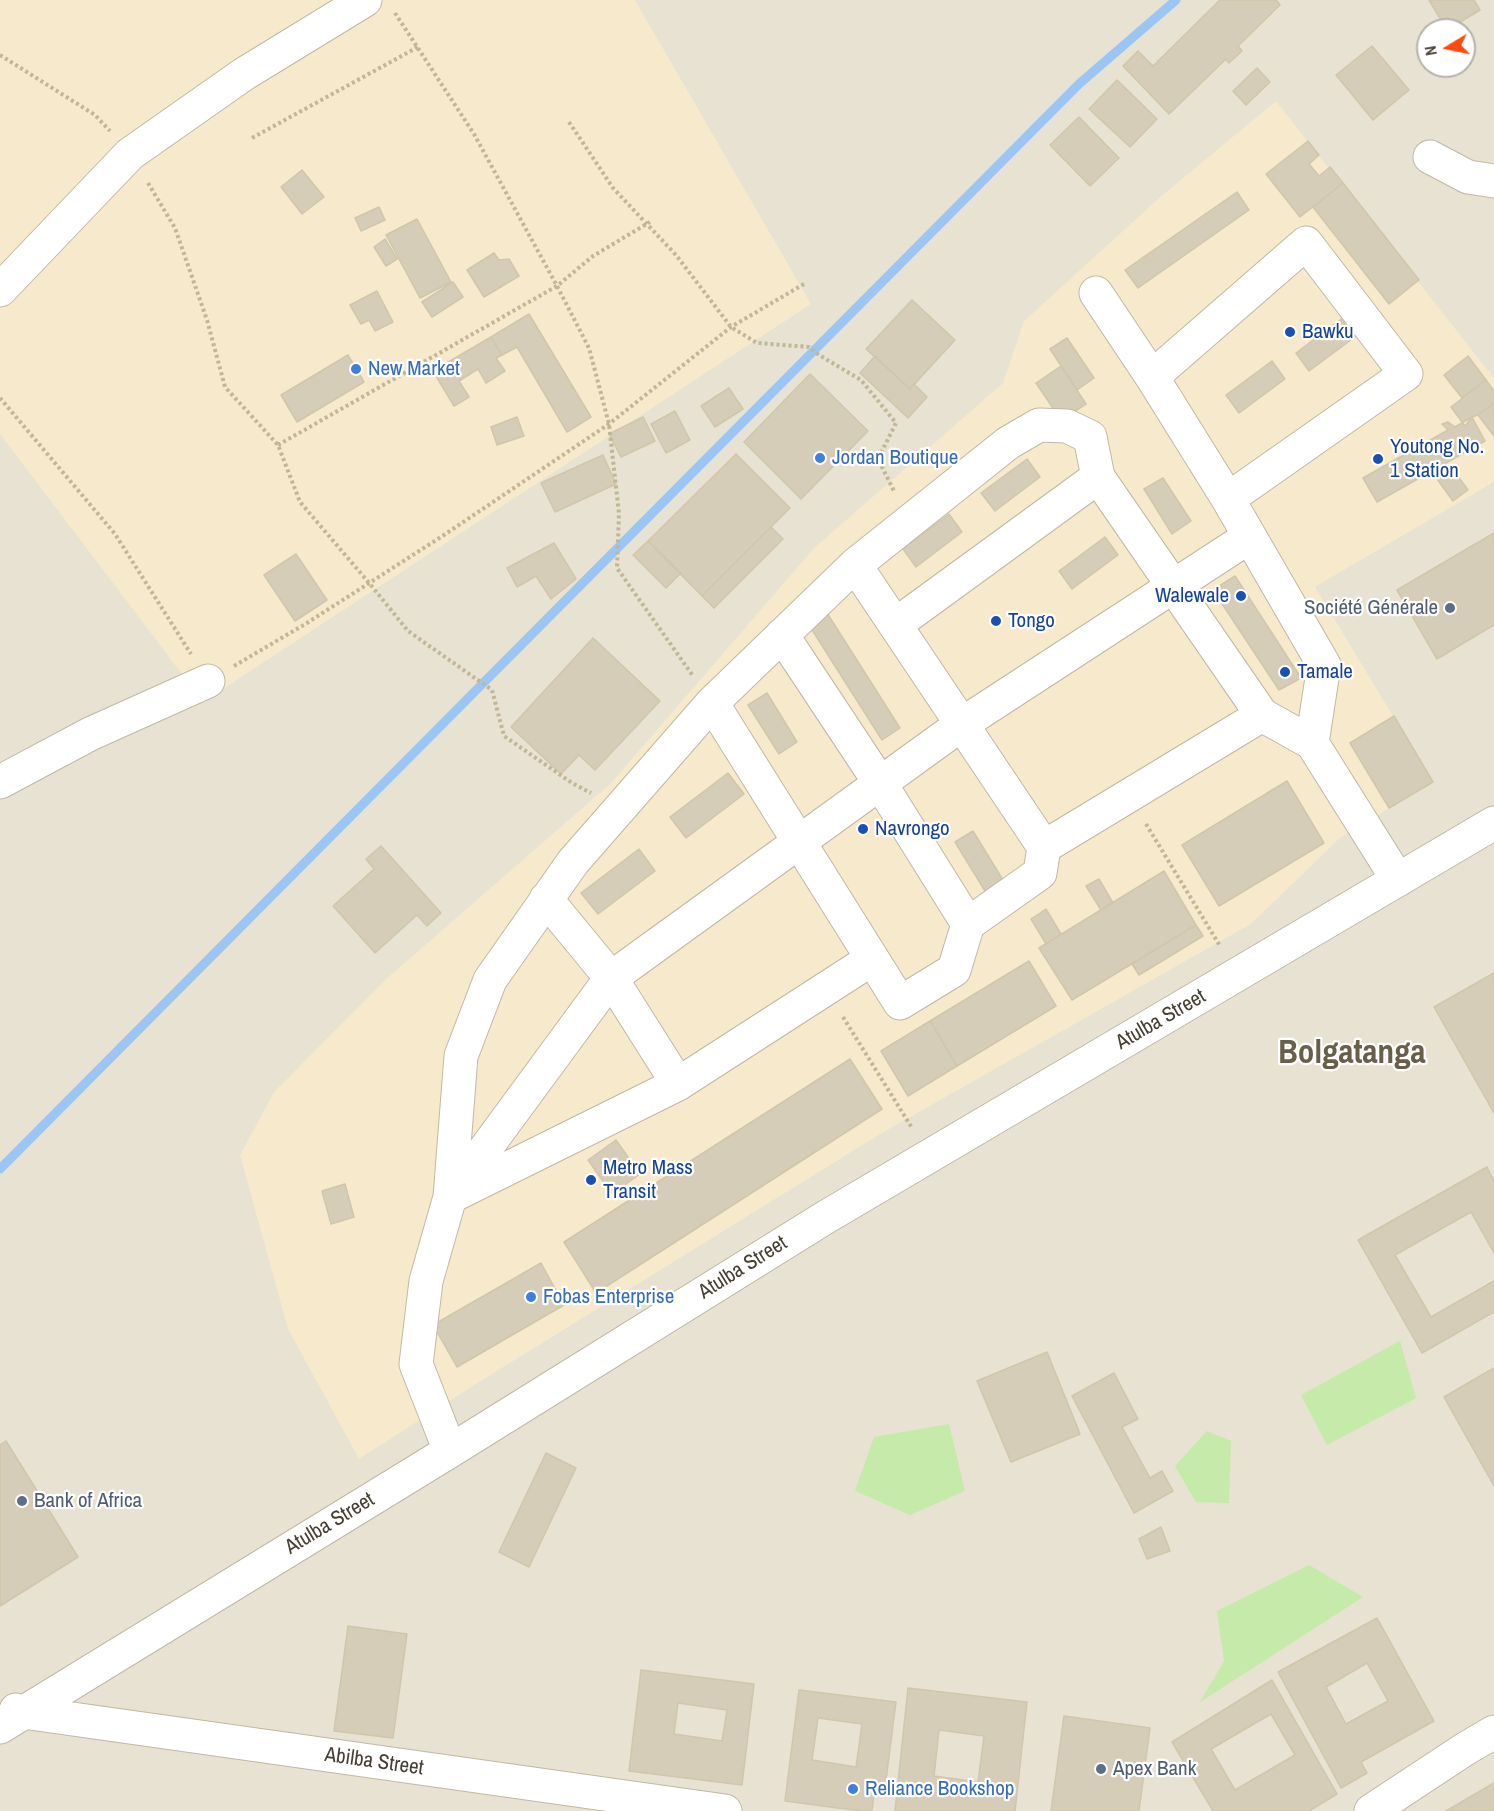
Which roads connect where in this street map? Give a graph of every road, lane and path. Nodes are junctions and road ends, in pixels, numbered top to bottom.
1 (379, 5) edge
2 (418, 47) junction
3 (0, 55) edge
4 (569, 122) dead end
5 (252, 138) dead end
6 (130, 154) junction
7 (1430, 157) dead end
8 (1494, 181) edge
9 (650, 222) dead end
10 (804, 284) dead end
11 (557, 286) junction
12 (0, 290) edge
13 (1096, 293) dead end
14 (731, 327) junction
15 (1152, 377) junction
16 (0, 398) edge
17 (609, 424) junction
18 (278, 446) junction
19 (1098, 477) junction
20 (1228, 499) junction
21 (910, 521) junction
22 (1249, 537) junction
23 (855, 565) junction
24 (370, 584) junction
25 (1174, 586) junction
26 (895, 625) junction
27 (782, 635) junction
28 (208, 681) junction
29 (712, 703) junction
30 (1263, 715) junction
31 (962, 724) junction
32 (1312, 742) junction
33 (0, 782) edge
34 (880, 783) junction
35 (1129, 795) junction
36 (620, 808) junction
37 (1494, 823) edge
38 (798, 842) junction
39 (1044, 847) junction
40 (1398, 880) junction
41 (546, 899) junction
42 (968, 924) junction
43 (872, 958) junction
44 (1238, 974) junction
45 (611, 978) junction
46 (825, 989) junction
47 (678, 1084) junction
48 (930, 1155) junction
49 (450, 1197) junction
50 (450, 1450) junction
51 (8, 1714) edge
52 (1494, 1732) edge
53 (725, 1811) edge
54 (1371, 1811) edge

1 - 2 path
1 - 6 street
2 - 5 path
2 - 11 path
3 - 6 path
4 - 14 path
6 - 12 street
6 - 18 path
7 - 8 street
9 - 11 path
10 - 14 path
11 - 17 path
11 - 18 path
13 - 15 street
14 - 17 path
14 - 21 path
15 - 20 street
15 - 20 street
16 - 28 path
17 - 24 path
17 - 29 path
18 - 24 path
19 - 21 street
19 - 25 street
19 - 26 street
20 - 22 street
21 - 23 street
22 - 25 street
22 - 32 street
23 - 26 street
23 - 27 street
24 - 28 path
24 - 36 path
25 - 30 street
25 - 31 street
26 - 31 street
27 - 29 street
27 - 34 street
28 - 33 street
29 - 36 street
29 - 38 street
30 - 32 street
30 - 35 street
31 - 34 street
31 - 39 street
32 - 40 street
34 - 38 street
34 - 42 street
35 - 39 street
35 - 44 path
36 - 41 street
37 - 40 street, Atulba Street
38 - 43 street
38 - 45 street
39 - 42 street
40 - 44 street, Atulba Street
41 - 45 street
41 - 49 street
42 - 43 street
43 - 46 street
44 - 48 street, Atulba Street
45 - 47 street
45 - 49 street
46 - 47 street
46 - 48 path
47 - 49 street
48 - 50 street, Atulba Street
49 - 50 street
50 - 51 street, Atulba Street
51 - 53 street, Abilba Street
52 - 54 street

